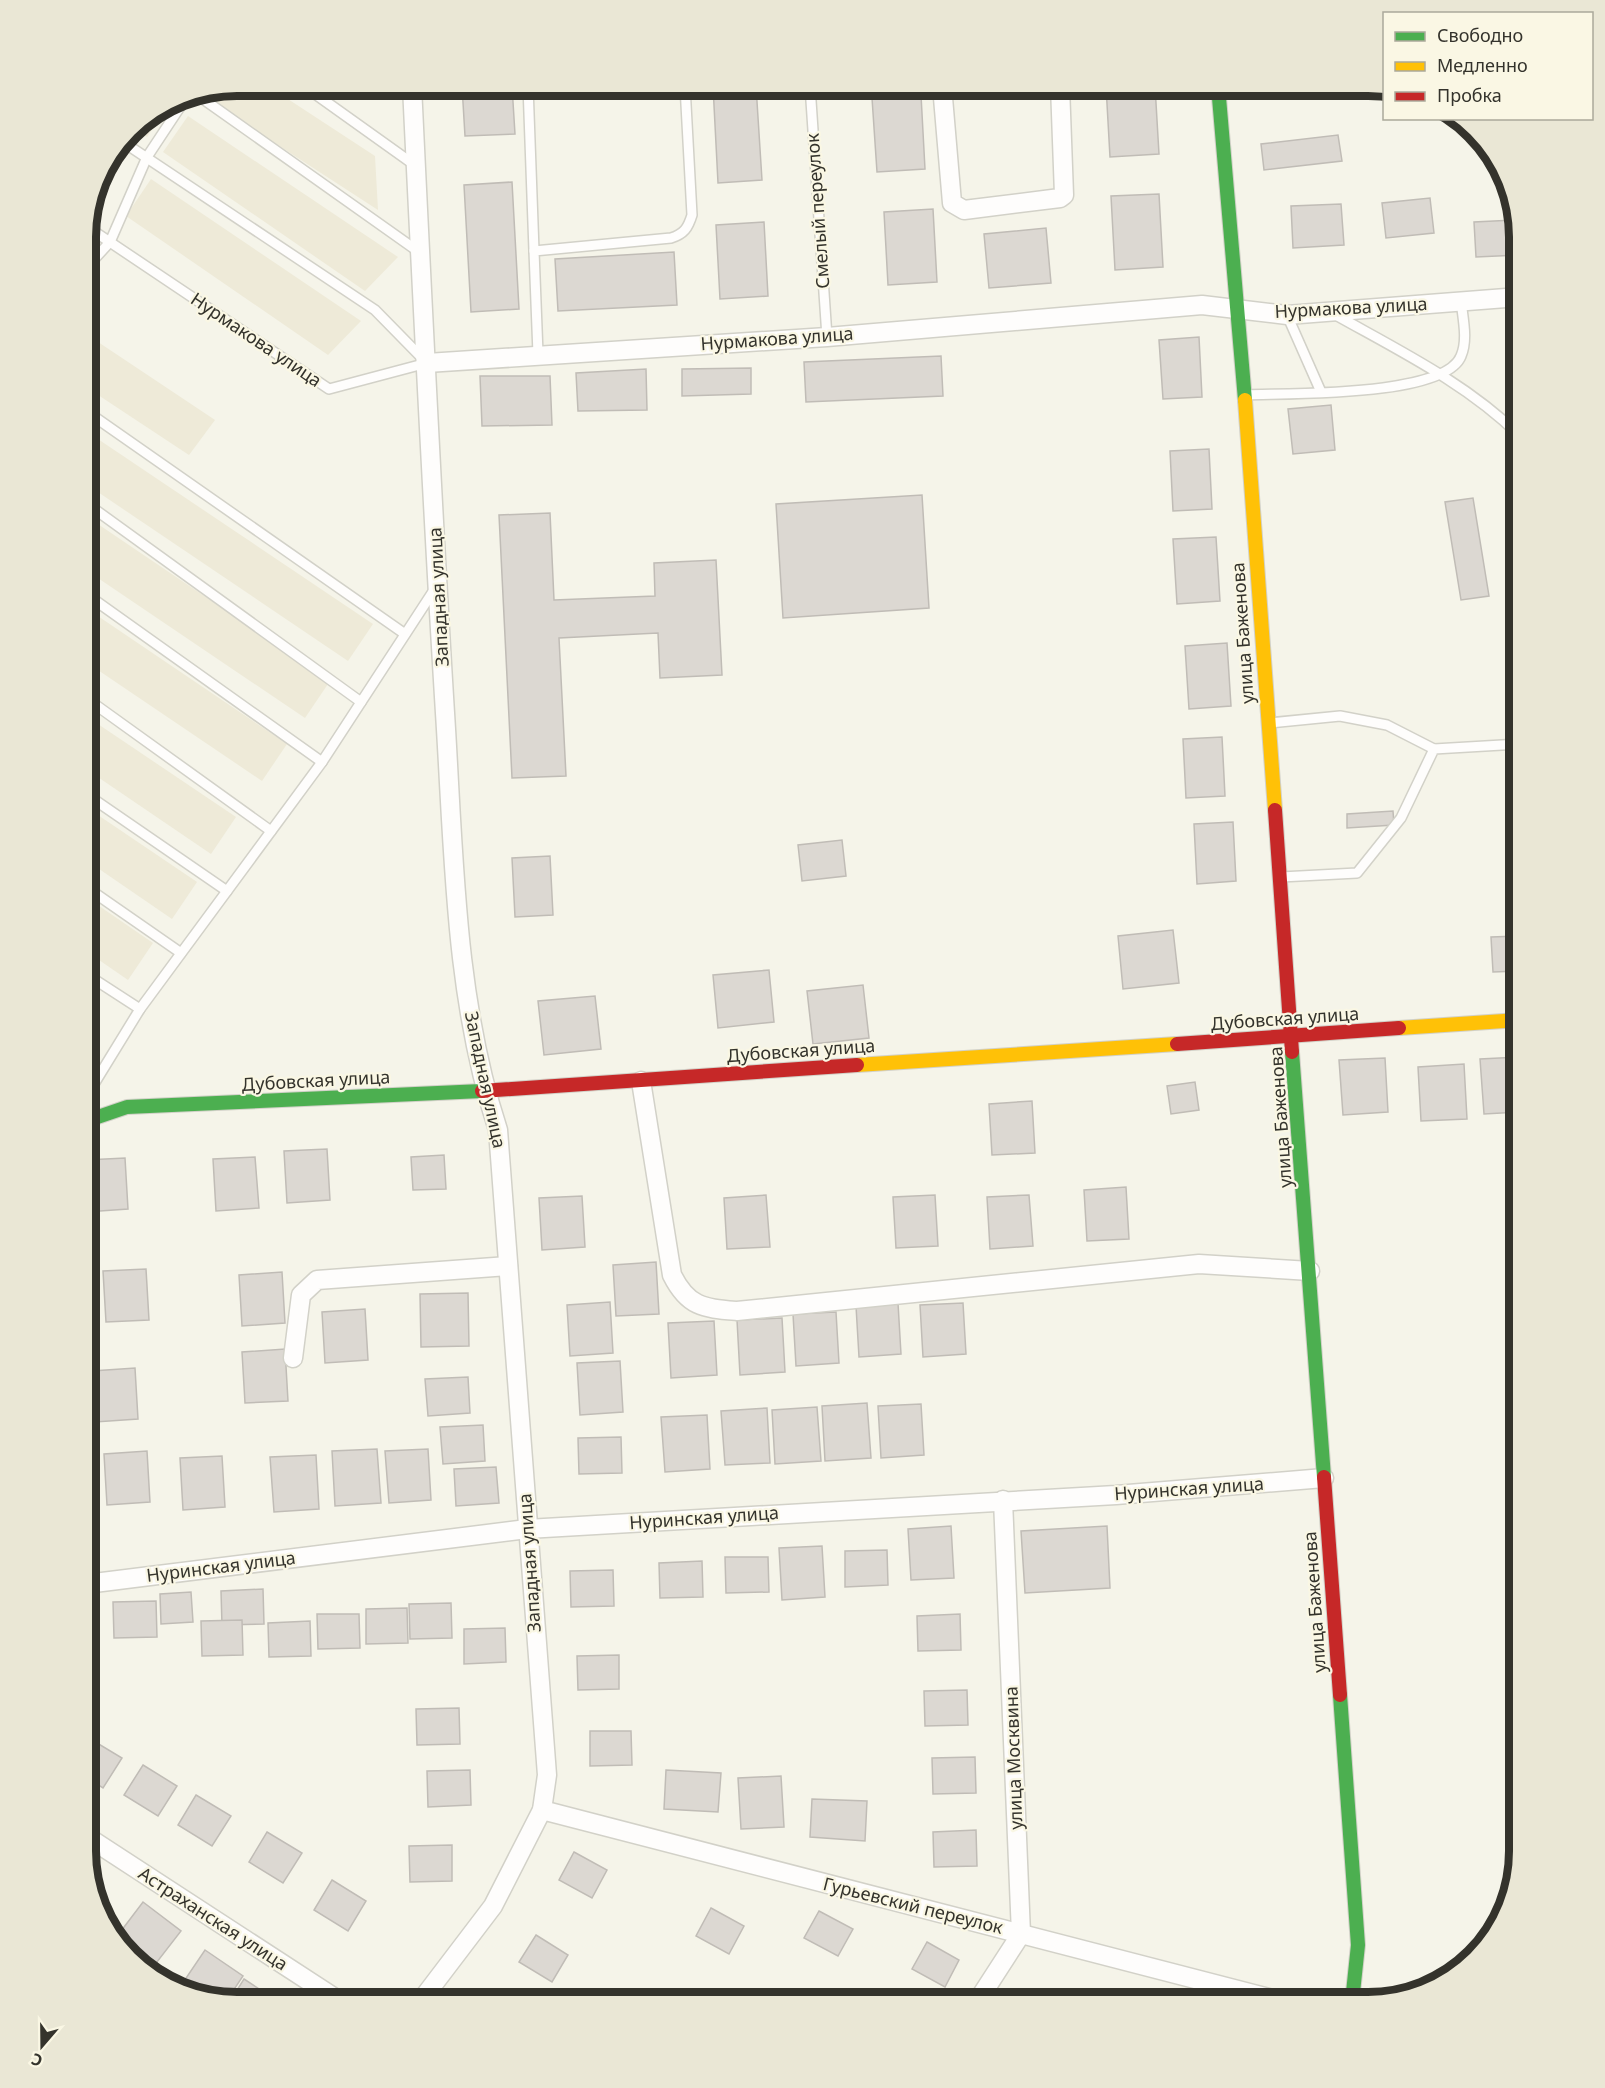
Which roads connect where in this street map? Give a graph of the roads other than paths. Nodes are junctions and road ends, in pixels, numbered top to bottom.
1 (318, 96) edge
2 (412, 96) edge
3 (528, 96) edge
4 (686, 96) edge
5 (811, 96) edge
6 (943, 96) edge
7 (1060, 96) edge
8 (1219, 96) edge
9 (205, 100) edge
10 (179, 109) edge
11 (130, 146) edge
12 (147, 157) junction
13 (416, 166) junction
14 (96, 233) edge
15 (110, 242) junction
16 (534, 251) junction
17 (420, 253) junction
18 (96, 257) edge
19 (1509, 298) edge
20 (1461, 302) junction
21 (1238, 310) junction
22 (1331, 312) junction
23 (1287, 315) junction
24 (827, 337) junction
25 (537, 354) junction
26 (427, 363) junction
27 (1442, 375) junction
28 (1321, 392) junction
29 (1244, 395) junction
30 (96, 418) edge
31 (1509, 424) edge
32 (96, 510) edge
33 (437, 585) junction
34 (96, 601) edge
35 (405, 634) junction
36 (361, 702) junction
37 (96, 705) edge
38 (1268, 724) junction
39 (1509, 745) edge
40 (1434, 749) junction
41 (322, 762) junction
42 (96, 801) edge
43 (271, 831) junction
44 (1280, 877) junction
45 (227, 891) junction
46 (96, 893) edge
47 (181, 953) junction
48 (96, 980) edge
49 (140, 1009) junction
50 (1509, 1021) edge
51 (1293, 1037) junction
52 (96, 1081) edge
53 (642, 1081) junction
54 (485, 1091) junction
55 (96, 1118) edge
56 (508, 1266) junction
57 (1310, 1271) junction
58 (293, 1358) dead end
59 (1324, 1478) junction
60 (1003, 1500) junction
61 (527, 1529) junction
62 (96, 1583) edge
63 (542, 1810) junction
64 (96, 1843) edge
65 (1021, 1934) junction
66 (326, 1992) edge
67 (428, 1992) edge
68 (983, 1992) edge
69 (1245, 1992) edge
70 (1353, 1992) edge

1 - 13 lane
2 - 13 street, Западная улица
3 - 16 lane
4 - 16 lane
5 - 24 lane, Смелый переулок
6 - 7 street
8 - 21 main road, улица Баженова
9 - 17 lane
10 - 12 lane
11 - 12 lane
12 - 15 lane
12 - 26 lane
13 - 17 street, Западная улица
14 - 15 lane, Нурмакова улица
15 - 18 lane
15 - 26 lane, Нурмакова улица
16 - 25 lane
17 - 26 street, Западная улица
19 - 20 street, Нурмакова улица
20 - 22 street, Нурмакова улица
20 - 27 lane
21 - 23 street, Нурмакова улица
21 - 24 street, Нурмакова улица
21 - 29 main road, улица Баженова
22 - 23 street, Нурмакова улица
22 - 27 lane
23 - 28 lane
24 - 25 street, Нурмакова улица
25 - 26 street, Нурмакова улица
26 - 33 street, Западная улица
27 - 28 lane
27 - 31 lane
28 - 29 lane
29 - 38 main road, улица Баженова
30 - 35 lane
32 - 36 lane
33 - 35 lane
33 - 54 street, Западная улица
34 - 41 lane
35 - 36 lane
36 - 41 lane
37 - 43 lane
38 - 40 lane
38 - 44 main road, улица Баженова
39 - 40 lane
40 - 44 lane
41 - 43 lane
42 - 45 lane
43 - 45 lane
44 - 51 main road, улица Баженова
45 - 47 lane
46 - 47 lane
47 - 49 lane
48 - 49 lane
49 - 52 lane
50 - 51 main road, Дубовская улица
51 - 53 main road, Дубовская улица
51 - 57 main road, улица Баженова
53 - 54 main road, Дубовская улица
53 - 57 street
54 - 55 main road, Дубовская улица
54 - 56 street, Западная улица
56 - 58 street
56 - 61 street, Западная улица
57 - 59 main road, улица Баженова
59 - 60 street, Нуринская улица
59 - 70 main road, улица Баженова
60 - 61 street, Нуринская улица
60 - 65 street, улица Москвина
61 - 62 street, Нуринская улица
61 - 63 street, Западная улица
63 - 65 street, Гурьевский переулок
63 - 67 street, Западная улица
64 - 66 street, Астраханская улица
65 - 68 street
65 - 69 street, Гурьевский переулок

